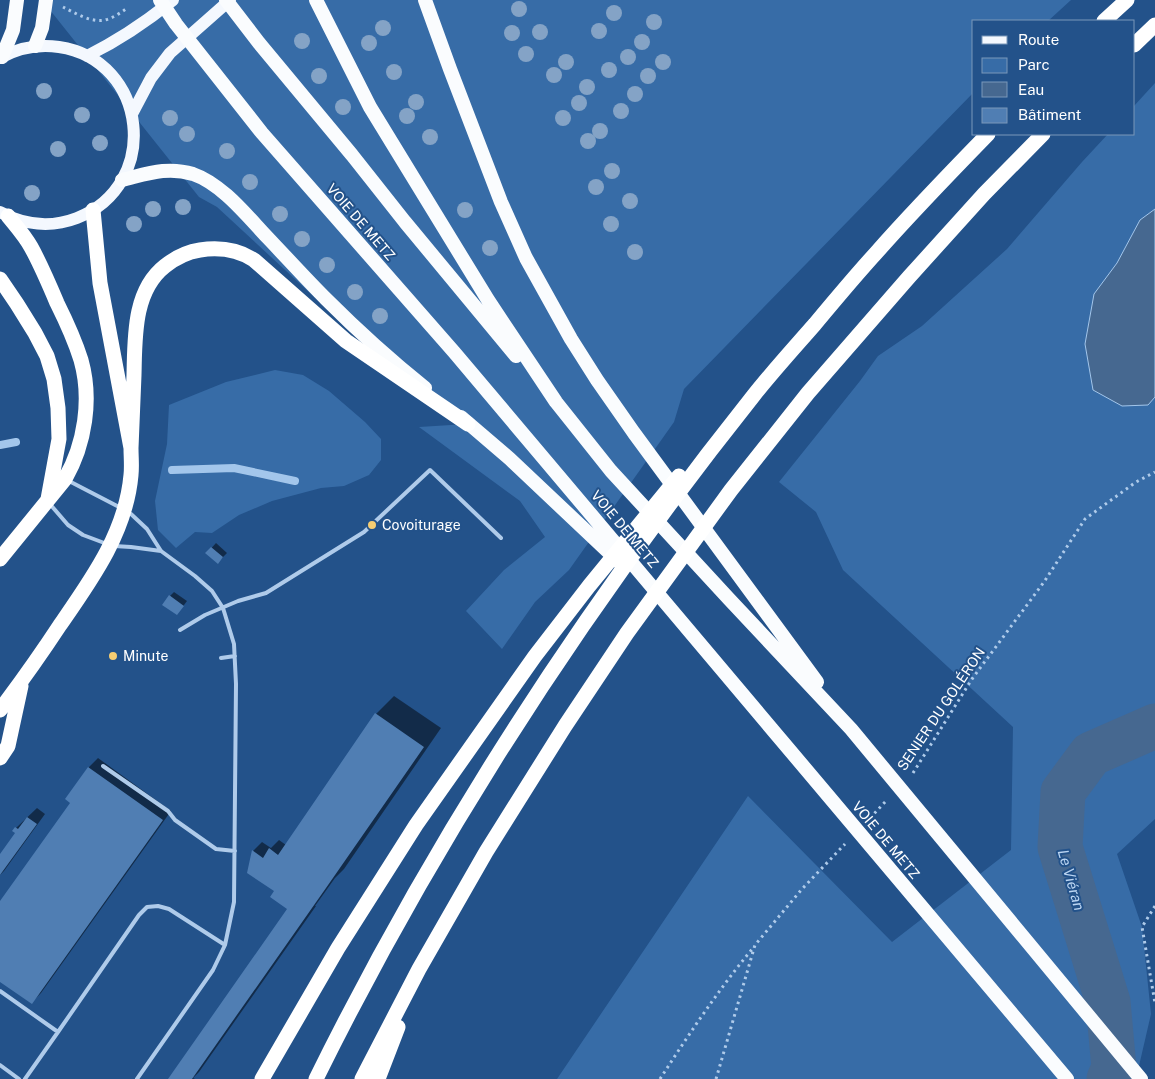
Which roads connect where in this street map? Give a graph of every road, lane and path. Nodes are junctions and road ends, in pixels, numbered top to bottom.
1 (17, 0) edge
2 (160, 0) edge
3 (173, 0) edge
4 (226, 0) edge
5 (230, 0) edge
6 (316, 0) edge
7 (425, 0) edge
8 (1127, 0) edge
9 (46, 2) edge
10 (130, 6) dead end
11 (1105, 20) edge
12 (1155, 25) edge
13 (1135, 44) edge
14 (35, 46) junction
15 (86, 56) junction
16 (1, 58) edge
17 (132, 114) junction
18 (987, 135) edge
19 (1042, 135) edge
20 (122, 180) junction
21 (93, 210) junction
22 (4, 214) edge
23 (0, 279) edge
24 (756, 392) junction
25 (556, 402) junction
26 (468, 424) junction
27 (131, 448) junction
28 (1155, 472) edge
29 (65, 479) junction
30 (47, 501) junction
31 (124, 510) junction
32 (501, 538) dead end
33 (111, 546) junction
34 (161, 551) junction
35 (0, 559) edge
36 (223, 608) junction
37 (674, 612) junction
38 (180, 630) dead end
39 (235, 656) junction
40 (221, 658) dead end
41 (22, 682) junction
42 (0, 696) edge
43 (0, 710) edge
44 (852, 730) junction
45 (4, 752) edge
46 (103, 766) dead end
47 (0, 769) edge
48 (912, 774) dead end
49 (892, 796) dead end
50 (864, 824) dead end
51 (850, 839) dead end
52 (234, 851) junction
53 (1155, 906) edge
54 (225, 945) junction
55 (755, 945) junction
56 (420, 969) junction
57 (0, 991) edge
58 (1155, 1003) edge
59 (58, 1032) junction
60 (0, 1065) edge
61 (19, 1079) edge
62 (25, 1079) edge
63 (137, 1079) edge
64 (262, 1079) edge
65 (316, 1079) edge
66 (362, 1079) edge
67 (378, 1079) edge
68 (660, 1079) edge
69 (716, 1079) edge
70 (1067, 1079) edge
71 (1141, 1079) edge

1 - 16 highway
2 - 37 highway, VOIE DE METZ
3 - 15 main road
4 - 25 highway
5 - 17 main road
6 - 25 highway, VOIE DE METZ
7 - 44 highway
8 - 11 highway
9 - 10 path
9 - 14 highway
12 - 13 highway
14 - 15 main road
14 - 16 main road
15 - 17 main road
17 - 20 main road
18 - 24 highway
19 - 56 highway
20 - 21 main road
20 - 26 highway
21 - 22 main road
21 - 27 highway
22 - 29 highway
23 - 30 highway
24 - 64 highway
24 - 65 highway
25 - 44 highway, VOIE DE METZ
26 - 27 highway
26 - 37 highway
27 - 31 highway
28 - 48 path, SENIER DU GOLÉRON
29 - 30 highway
29 - 31 lane
30 - 33 lane
30 - 35 highway
31 - 33 highway
31 - 34 lane
32 - 36 lane
33 - 34 lane
33 - 41 highway
34 - 36 lane
36 - 38 lane
36 - 39 lane
37 - 70 highway, VOIE DE METZ
39 - 40 lane
39 - 52 lane
41 - 42 highway
41 - 43 highway
41 - 45 highway
44 - 71 highway, VOIE DE METZ
45 - 47 highway
46 - 52 lane
49 - 50 path
51 - 55 path
52 - 54 lane
53 - 58 path
54 - 59 lane
54 - 63 lane
55 - 68 path
55 - 69 path
56 - 66 highway
56 - 67 highway
57 - 59 lane
59 - 62 lane
60 - 61 lane

